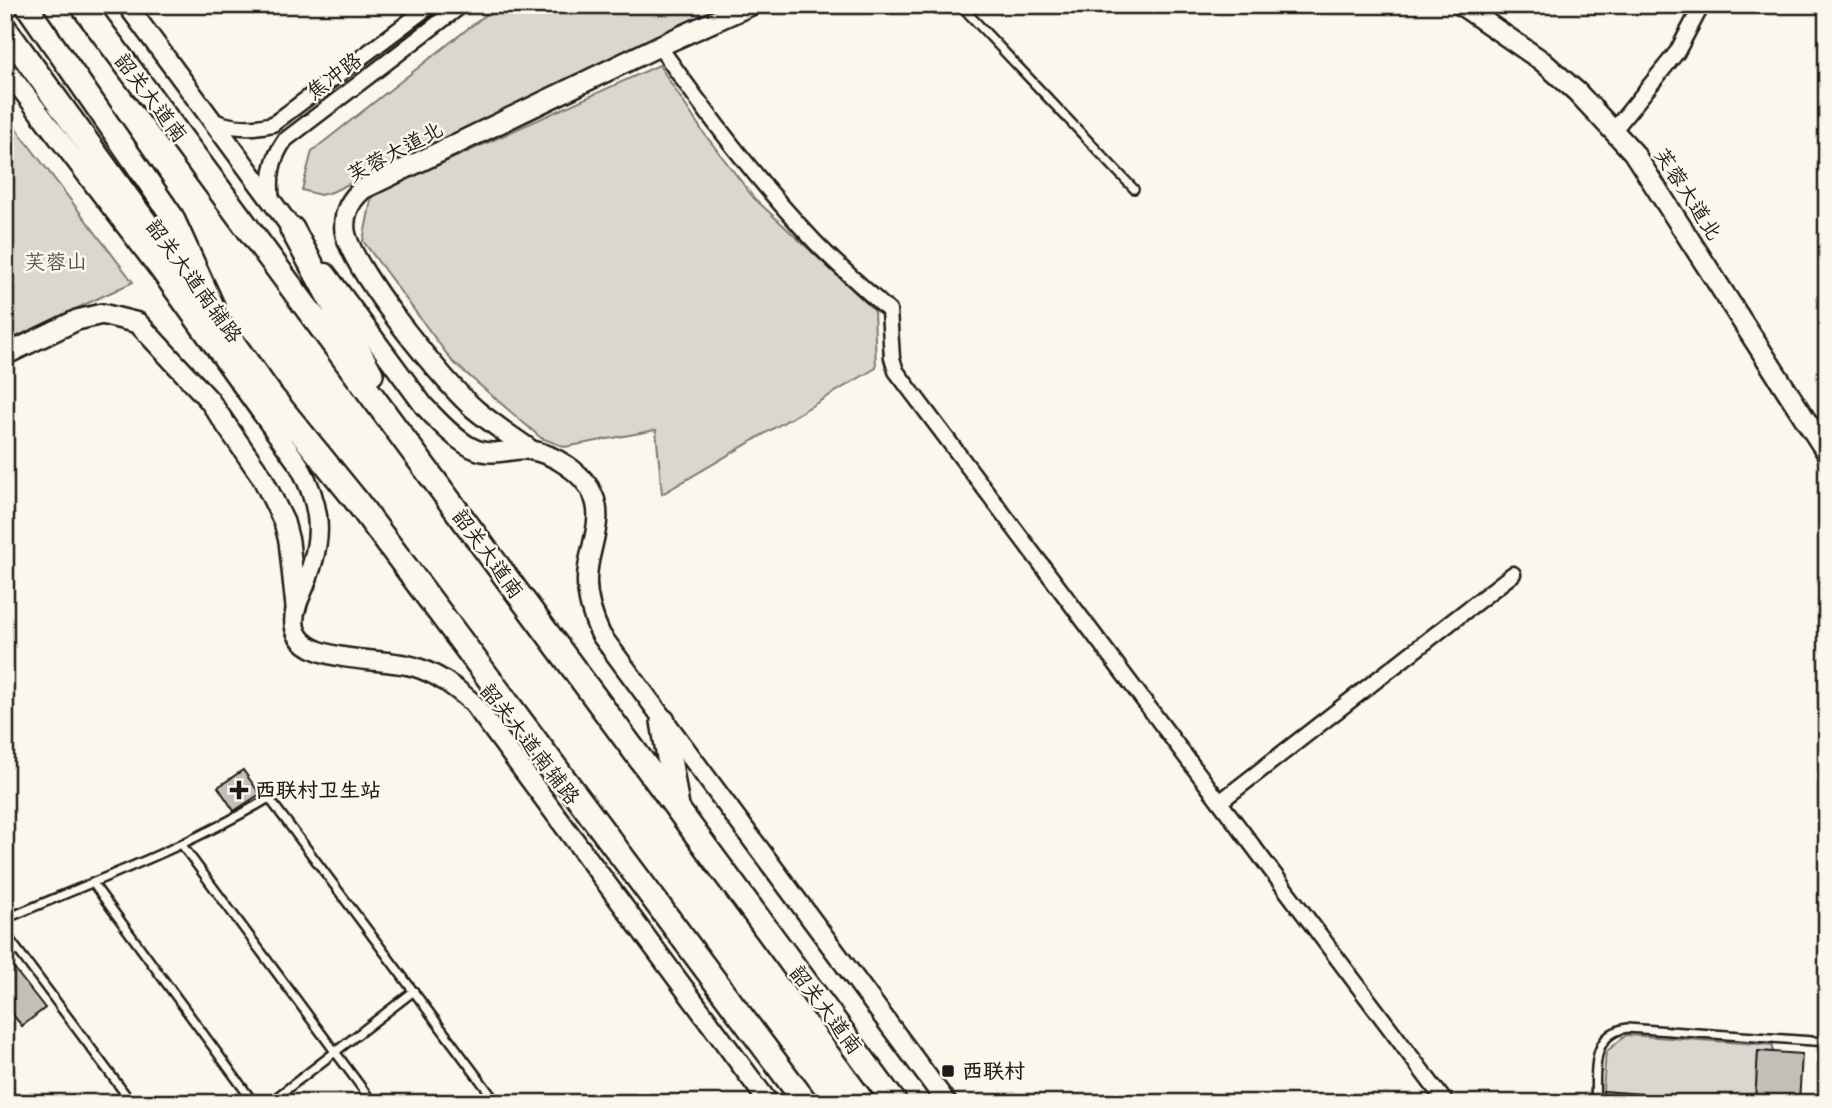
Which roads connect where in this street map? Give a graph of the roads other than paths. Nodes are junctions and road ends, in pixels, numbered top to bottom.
1 (26, 5) edge
2 (82, 5) edge
3 (128, 5) edge
4 (431, 5) edge
5 (462, 5) edge
6 (751, 5) edge
7 (960, 5) edge
8 (1461, 5) edge
9 (1702, 5) edge
10 (5, 29) edge
11 (659, 46) junction
12 (5, 68) edge
13 (214, 121) junction
14 (1614, 130) junction
15 (1133, 189) dead end
16 (272, 203) junction
17 (292, 229) junction
18 (223, 328) junction
19 (5, 355) edge
20 (411, 447) junction
21 (529, 449) junction
22 (1827, 453) edge
23 (1513, 574) dead end
24 (296, 607) junction
25 (663, 721) junction
26 (1221, 801) junction
27 (678, 810) junction
28 (182, 845) junction
29 (92, 882) junction
30 (5, 919) edge
31 (5, 933) edge
32 (414, 991) junction
33 (1827, 1042) edge
34 (335, 1052) junction
35 (766, 1102) edge
36 (132, 1103) edge
37 (254, 1103) edge
38 (269, 1103) edge
39 (373, 1103) edge
40 (497, 1103) edge
41 (806, 1103) edge
42 (895, 1103) edge
43 (947, 1103) edge
44 (1446, 1103) edge
45 (1595, 1103) edge

1 - 18 main road
2 - 20 highway, 韶关大道南
3 - 13 street
4 - 13 street, 焦冲路
5 - 16 street, 焦冲路
6 - 11 main road, 芙蓉大道北
7 - 15 lane
8 - 14 main road, 芙蓉大道北
9 - 14 street
10 - 18 highway
11 - 21 main road, 芙蓉大道北
11 - 26 street
12 - 24 street, 韶关大道南辅路
13 - 16 street
14 - 22 main road, 芙蓉大道北
16 - 17 street
17 - 20 highway
17 - 21 street
18 - 41 highway
19 - 24 main road
20 - 27 highway, 韶关大道南
21 - 25 street
23 - 26 street
24 - 35 street, 韶关大道南辅路
25 - 27 highway
25 - 43 street
26 - 44 street
27 - 42 highway, 韶关大道南
28 - 29 lane
28 - 32 lane
28 - 34 lane
29 - 30 lane
29 - 37 lane
31 - 36 lane
32 - 34 lane
32 - 40 lane
33 - 45 lane
34 - 38 lane
34 - 39 lane

